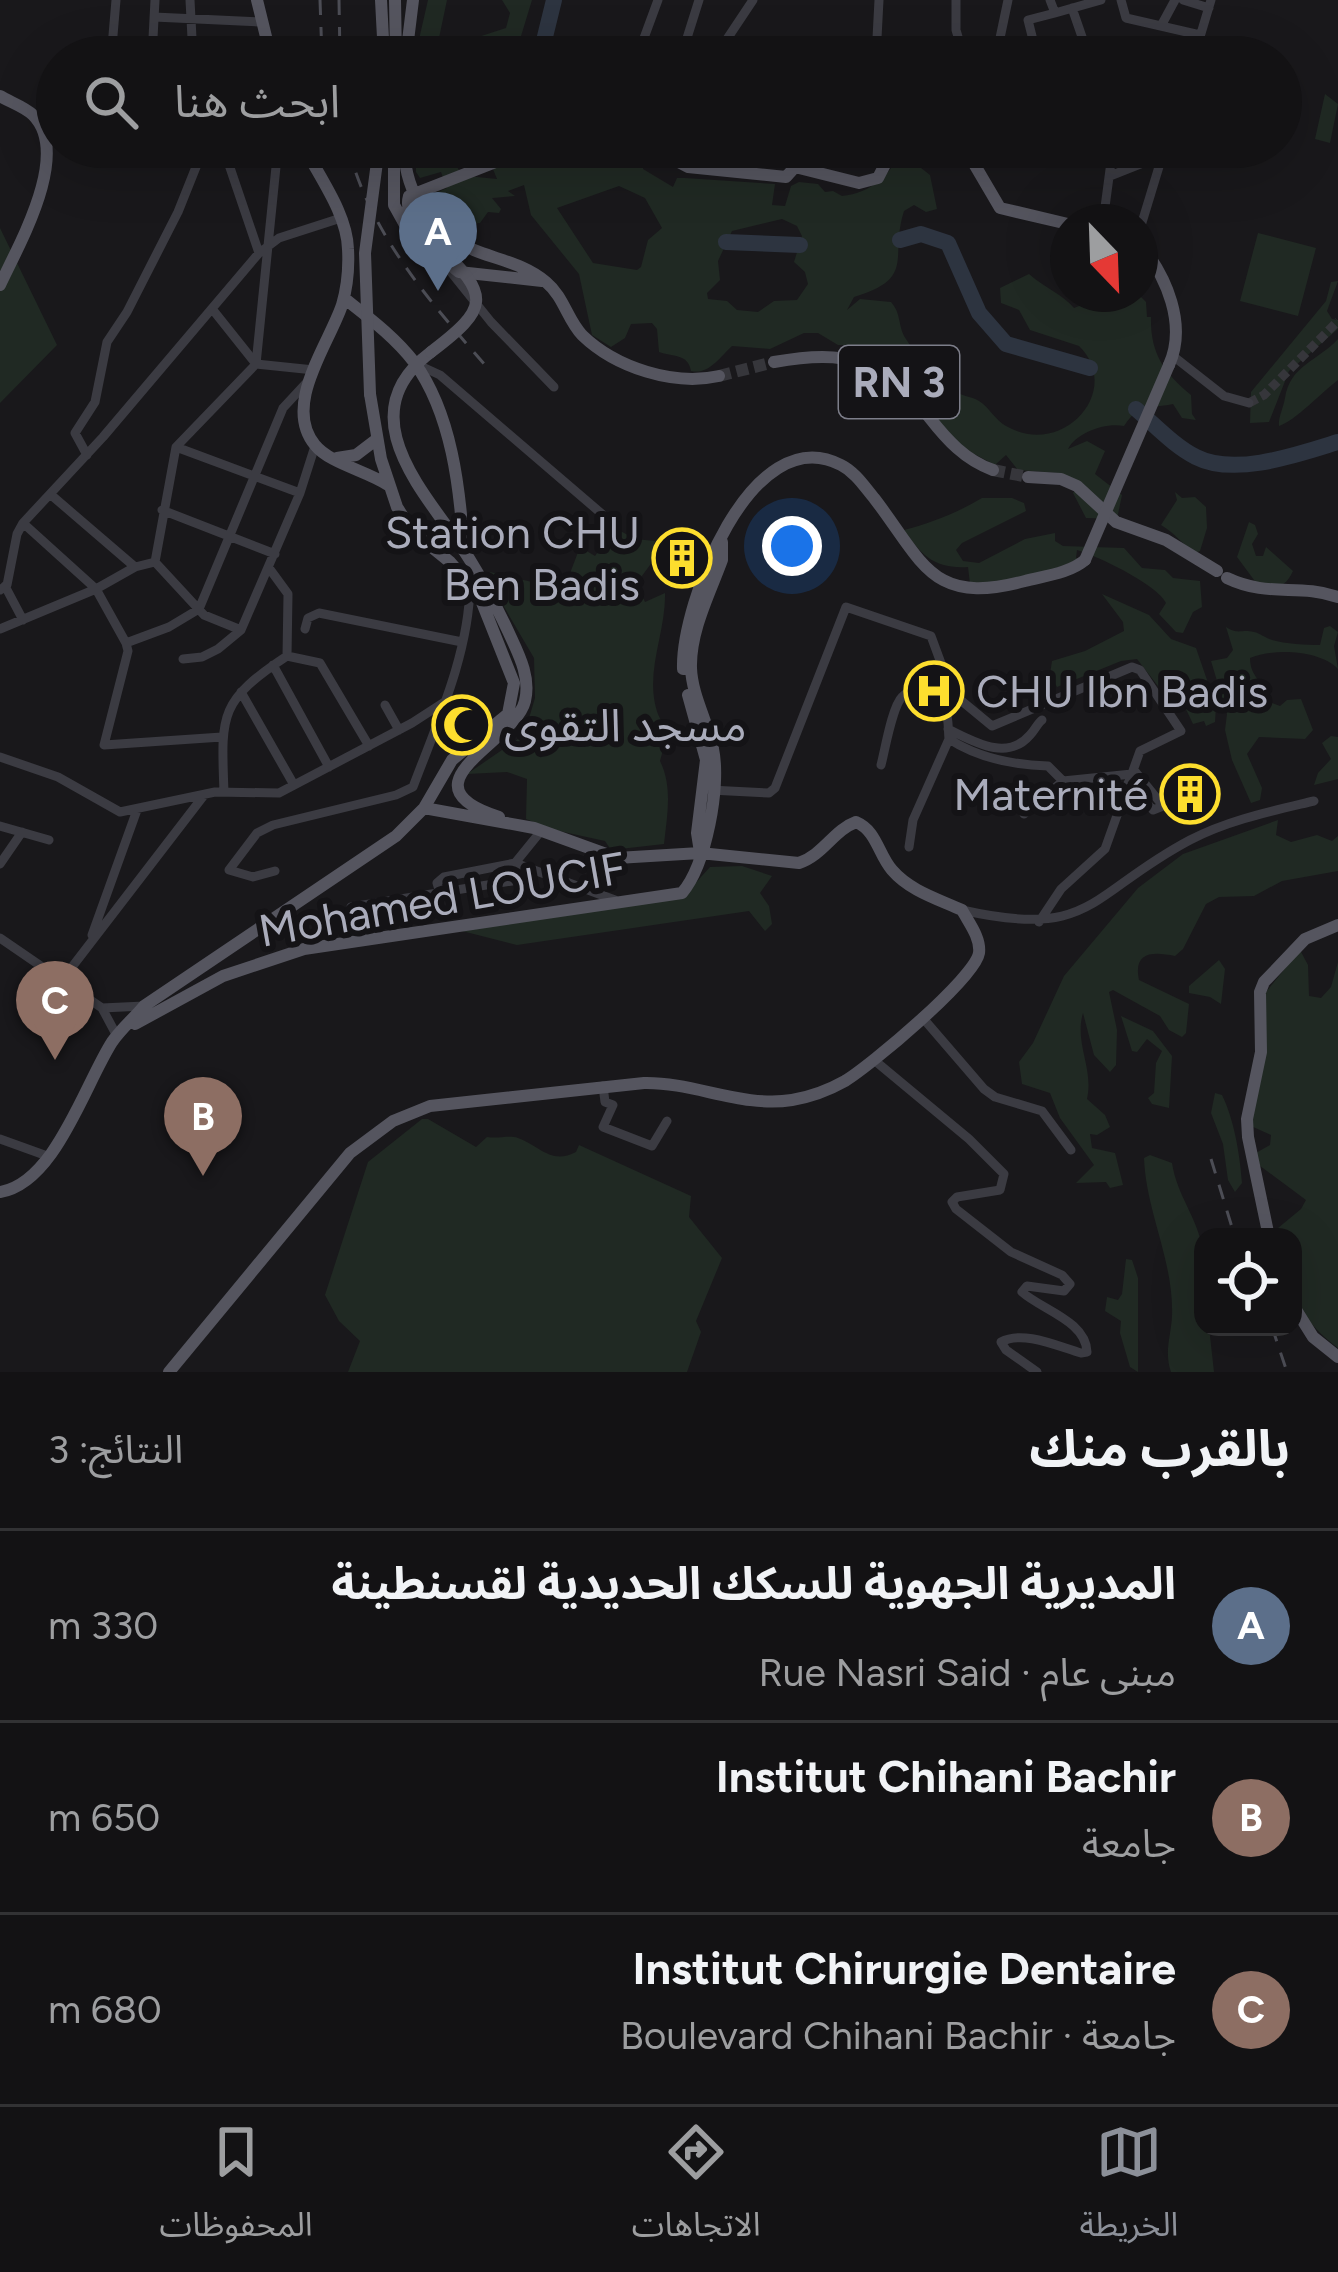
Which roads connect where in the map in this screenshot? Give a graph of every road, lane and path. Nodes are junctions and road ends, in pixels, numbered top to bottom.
1 (116, 0) edge
2 (155, 0) edge
3 (190, 0) edge
4 (256, 0) edge
5 (381, 0) edge
6 (413, 0) edge
7 (658, 0) edge
8 (699, 0) edge
9 (753, 0) edge
10 (879, 0) edge
11 (956, 0) edge
12 (1008, 0) edge
13 (1050, 0) edge
14 (1101, 0) edge
15 (1121, 0) edge
16 (1179, 0) edge
17 (1210, 4) edge
18 (395, 5) edge
19 (1072, 8) junction
20 (1055, 13) junction
21 (154, 17) junction
22 (189, 19) junction
23 (260, 22) junction
24 (1161, 26) junction
25 (1201, 35) joint
26 (113, 36) edge
27 (153, 36) edge
28 (191, 36) edge
29 (264, 36) edge
30 (383, 36) edge
31 (388, 36) edge
32 (396, 36) edge
33 (409, 36) edge
34 (645, 36) edge
35 (688, 36) edge
36 (729, 36) edge
37 (877, 36) edge
38 (958, 36) edge
39 (1000, 36) edge
40 (1031, 36) edge
41 (1081, 36) edge
42 (0, 96) edge
43 (36, 118) edge
44 (45, 168) edge
45 (196, 168) edge
46 (231, 168) edge
47 (275, 168) edge
48 (315, 168) edge
49 (376, 168) edge
50 (394, 168) edge
51 (406, 168) edge
52 (476, 168) edge
53 (697, 168) edge
54 (793, 168) edge
55 (803, 168) edge
56 (883, 168) edge
57 (981, 168) edge
58 (1112, 168) edge
59 (1128, 168) edge
60 (1159, 168) edge
61 (1111, 176) junction
62 (413, 193) junction
63 (1106, 204) edge
64 (1148, 204) edge
65 (340, 218) junction
66 (1050, 220) edge
67 (272, 242) junction
68 (474, 250) junction
69 (259, 253) junction
70 (444, 263) junction
71 (480, 276) junction
72 (1158, 281) edge
73 (548, 284) junction
74 (0, 285) edge
75 (344, 298) junction
76 (213, 310) junction
77 (1170, 361) junction
78 (774, 362) tunnel mouth
79 (256, 364) junction
80 (416, 364) junction
81 (312, 374) junction
82 (719, 376) tunnel mouth
83 (554, 387) dead end
84 (1249, 403) dead end
85 (377, 439) junction
86 (315, 446) junction
87 (176, 447) junction
88 (87, 455) junction
89 (330, 458) junction
90 (993, 470) tunnel mouth
91 (256, 477) junction
92 (1028, 477) tunnel mouth
93 (388, 485) junction
94 (50, 494) junction
95 (300, 494) junction
96 (162, 510) junction
97 (609, 520) dead end
98 (23, 523) junction
99 (231, 535) junction
100 (464, 551) junction
101 (275, 554) junction
102 (155, 562) junction
103 (450, 562) junction
104 (135, 567) junction
105 (269, 568) junction
106 (470, 585) junction
107 (2, 587) edge
108 (96, 589) junction
109 (1338, 597) edge
110 (199, 609) junction
111 (23, 620) junction
112 (0, 629) edge
113 (305, 629) dead end
114 (241, 630) junction
115 (462, 642) junction
116 (126, 643) junction
117 (287, 656) junction
118 (183, 659) dead end
119 (273, 665) junction
120 (241, 692) junction
121 (446, 701) junction
122 (385, 705) dead end
123 (1042, 720) dead end
124 (399, 730) junction
125 (949, 734) junction
126 (222, 737) junction
127 (369, 746) junction
128 (0, 757) edge
129 (881, 765) dead end
130 (329, 766) junction
131 (1132, 776) junction
132 (1063, 781) junction
133 (294, 785) junction
134 (705, 789) junction
135 (224, 792) junction
136 (205, 794) junction
137 (1314, 801) dead end
138 (424, 808) junction
139 (137, 810) junction
140 (1024, 814) dead end
141 (0, 826) edge
142 (538, 829) junction
143 (22, 832) junction
144 (49, 841) dead end
145 (909, 848) dead end
146 (700, 853) junction
147 (515, 863) junction
148 (0, 864) edge
149 (275, 871) dead end
150 (518, 880) dead end
151 (440, 893) junction
152 (622, 903) junction
153 (352, 907) dead end
154 (962, 910) junction
155 (1039, 922) junction
156 (1338, 925) edge
157 (0, 938) edge
158 (246, 940) junction
159 (88, 946) junction
160 (256, 964) junction
161 (62, 980) junction
162 (144, 1006) junction
163 (102, 1008) junction
164 (922, 1017) junction
165 (116, 1037) junction
166 (874, 1060) junction
167 (603, 1087) junction
168 (668, 1121) dead end
169 (0, 1139) edge
170 (1071, 1150) dead end
171 (50, 1157) junction
172 (0, 1192) edge
173 (1267, 1228) edge
174 (1302, 1319) edge
175 (1338, 1357) edge
176 (170, 1372) edge
177 (1037, 1372) edge

1 - 26 street
2 - 21 street
3 - 22 street
4 - 23 main road
5 - 30 main road
6 - 33 main road
7 - 34 street
8 - 35 street
9 - 36 street
10 - 37 street
11 - 38 street
12 - 39 street
13 - 20 street
14 - 19 street
15 - 24 street
16 - 17 street
16 - 24 street
17 - 25 street
18 - 31 main road
18 - 32 main road
19 - 20 street
19 - 41 street
20 - 40 street
21 - 22 street
21 - 27 street
22 - 23 street
22 - 28 street
23 - 29 main road
24 - 25 street
42 - 43 main road
44 - 74 main road
45 - 88 street
46 - 69 street
47 - 67 street
48 - 65 main road
49 - 85 main road, bridge
50 - 70 main road
51 - 62 main road
52 - 62 main road
53 - 54 main road
55 - 56 main road
57 - 66 main road
58 - 61 street
59 - 61 street
60 - 64 street
61 - 63 street
62 - 68 main road
62 - 80 main road, bridge
65 - 67 street
65 - 75 main road
67 - 69 street
67 - 79 street
68 - 71 main road
68 - 73 main road
69 - 76 street
70 - 71 main road
70 - 83 street
71 - 73 main road
72 - 77 main road
73 - 82 main road
75 - 80 main road
75 - 81 main road
76 - 79 street
76 - 88 street
77 - 84 street
77 - 134 main road, bridge
78 - 90 main road, RN 3
79 - 81 street
79 - 87 street
80 - 97 street
80 - 100 main road
80 - 100 main road
81 - 86 main road
81 - 91 street
85 - 89 main road
85 - 93 main road
86 - 89 main road
86 - 95 street
87 - 91 street
87 - 96 street
88 - 94 street
89 - 93 main road
91 - 95 street
91 - 99 street
92 - 109 main road
93 - 103 main road
94 - 98 street
94 - 104 street
95 - 101 street
96 - 99 street
96 - 102 street
98 - 107 street
98 - 108 street
99 - 101 street
99 - 110 street
100 - 103 main road
100 - 142 main road
101 - 105 street
102 - 104 street
102 - 110 street
103 - 106 main road
104 - 108 street
105 - 114 street
105 - 117 street
106 - 115 street
106 - 138 main road
107 - 111 street
108 - 111 street
108 - 116 street
110 - 114 street
110 - 116 street
111 - 112 street
113 - 115 street
114 - 118 street
115 - 121 street
116 - 126 street
117 - 119 street
117 - 127 street
119 - 120 street
119 - 130 street
120 - 126 street
120 - 133 street
121 - 124 street
121 - 149 street
122 - 124 street
123 - 125 street
124 - 127 street
125 - 129 street
125 - 132 street
125 - 145 street
126 - 135 street
127 - 130 street
128 - 139 street
130 - 133 street
131 - 132 street
131 - 134 street
131 - 155 street
132 - 140 street
133 - 135 street
134 - 146 main road
135 - 136 street
136 - 139 street
136 - 159 street
137 - 155 street
138 - 142 main road
138 - 158 main road
139 - 159 street
141 - 143 street
142 - 146 main road
142 - 147 street
143 - 144 street
143 - 148 street
146 - 152 main road, Mohamed LOUCIF
146 - 154 main road
147 - 151 street
147 - 152 street
150 - 151 street
151 - 153 street
152 - 160 main road, Mohamed LOUCIF
154 - 155 street
154 - 164 main road
156 - 173 main road
157 - 161 street
158 - 160 main road
158 - 162 main road
159 - 161 street
160 - 165 main road, Mohamed LOUCIF
161 - 163 street
162 - 163 street
162 - 165 main road
163 - 165 street
164 - 166 main road
164 - 170 street
165 - 171 main road
166 - 167 main road
166 - 177 street
167 - 168 street
167 - 176 main road
169 - 171 street
171 - 172 main road
174 - 175 main road

